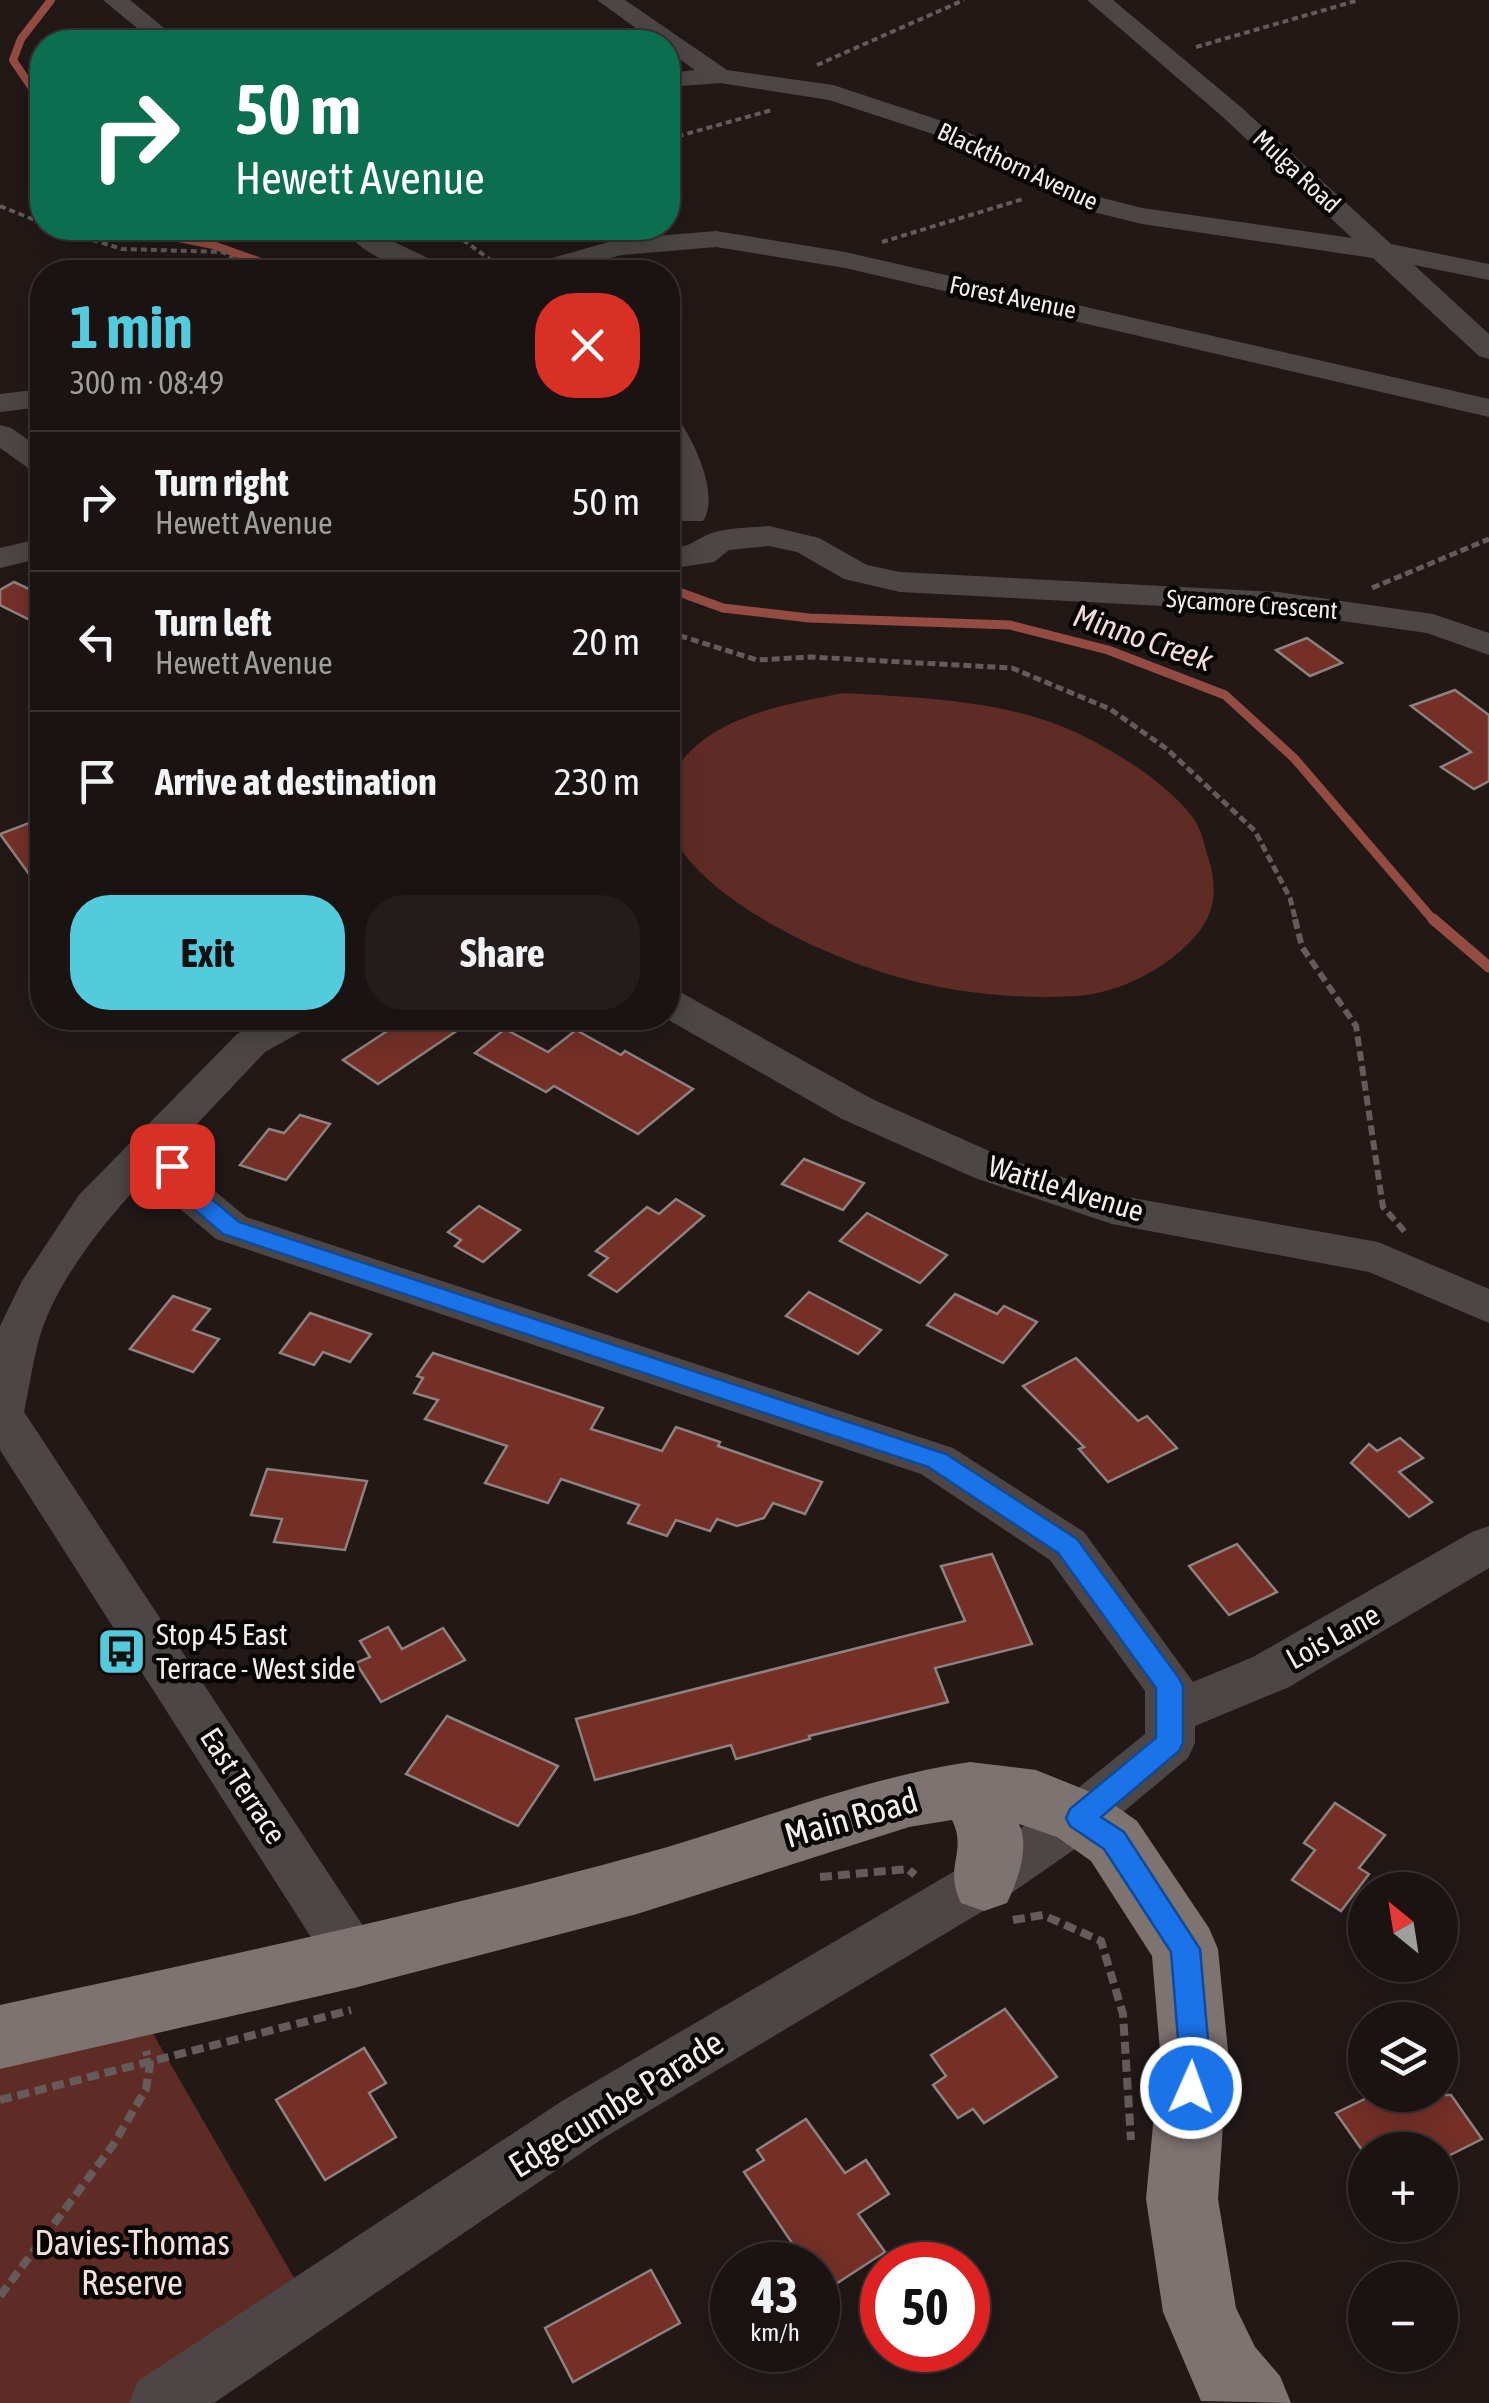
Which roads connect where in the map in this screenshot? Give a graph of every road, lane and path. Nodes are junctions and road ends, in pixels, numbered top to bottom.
1 (115, 0) edge
2 (609, 0) edge
3 (964, 0) edge
4 (1099, 0) edge
5 (1359, 0) edge
6 (154, 30) edge
7 (653, 30) edge
8 (680, 49) edge
9 (1166, 56) junction
10 (720, 76) junction
11 (680, 79) edge
12 (774, 84) junction
13 (833, 93) junction
14 (680, 136) edge
15 (1058, 189) junction
16 (0, 206) edge
17 (30, 218) edge
18 (93, 240) edge
19 (367, 240) edge
20 (464, 240) edge
21 (672, 240) edge
22 (680, 240) edge
23 (1383, 251) junction
24 (838, 259) junction
25 (235, 260) edge
26 (410, 260) edge
27 (491, 260) edge
28 (575, 260) edge
29 (1489, 272) edge
30 (1489, 350) edge
31 (30, 399) edge
32 (0, 403) edge
33 (1489, 408) edge
34 (0, 434) edge
35 (680, 443) edge
36 (30, 455) edge
37 (680, 514) edge
38 (1489, 539) edge
39 (720, 541) junction
40 (30, 551) edge
41 (680, 557) edge
42 (0, 558) edge
43 (1324, 608) junction
44 (680, 636) edge
45 (1489, 645) edge
46 (680, 1009) edge
47 (275, 1030) edge
48 (156, 1140) junction
49 (1408, 1236) dead end
50 (1489, 1307) edge
51 (0, 1413) edge
52 (1489, 1545) edge
53 (1170, 1714) junction
54 (970, 1790) junction
55 (1080, 1818) junction
56 (984, 1882) junction
57 (354, 1958) junction
58 (137, 2006) junction
59 (0, 2037) edge
60 (0, 2296) edge
61 (160, 2403) edge
62 (1253, 2403) edge

1 - 6 street
2 - 7 street
3 - 12 path
4 - 9 street, Mulga Road
5 - 9 path
8 - 10 street
9 - 23 street, Mulga Road
10 - 11 street, Blackthorn Avenue
10 - 12 street, Blackthorn Avenue
12 - 13 street, Blackthorn Avenue
13 - 14 path
13 - 15 street, Blackthorn Avenue
15 - 23 street, Blackthorn Avenue
15 - 24 path
16 - 17 path
18 - 25 path
19 - 26 street
20 - 27 path
21 - 28 street, Forest Avenue
22 - 24 street, Forest Avenue
23 - 29 street, Blackthorn Avenue
23 - 30 street, Mulga Road
24 - 33 street, Forest Avenue
31 - 32 street
34 - 36 street
35 - 37 street
37 - 39 street
38 - 43 path
39 - 41 street, Sycamore Crescent
39 - 43 street, Sycamore Crescent
40 - 42 street
43 - 45 street, Sycamore Crescent
44 - 49 path
46 - 50 street, Wattle Avenue
47 - 48 street
48 - 51 street
48 - 53 street
51 - 57 street, East Terrace
52 - 53 street, Lois Lane
53 - 55 street, Edgecumbe Parade
54 - 55 main road, Main Road
54 - 56 main road
54 - 57 main road, Main Road
55 - 56 street, Edgecumbe Parade
55 - 62 main road, Main Road
56 - 61 street, Edgecumbe Parade
57 - 58 main road, Main Road
58 - 59 main road, Main Road
58 - 60 path

